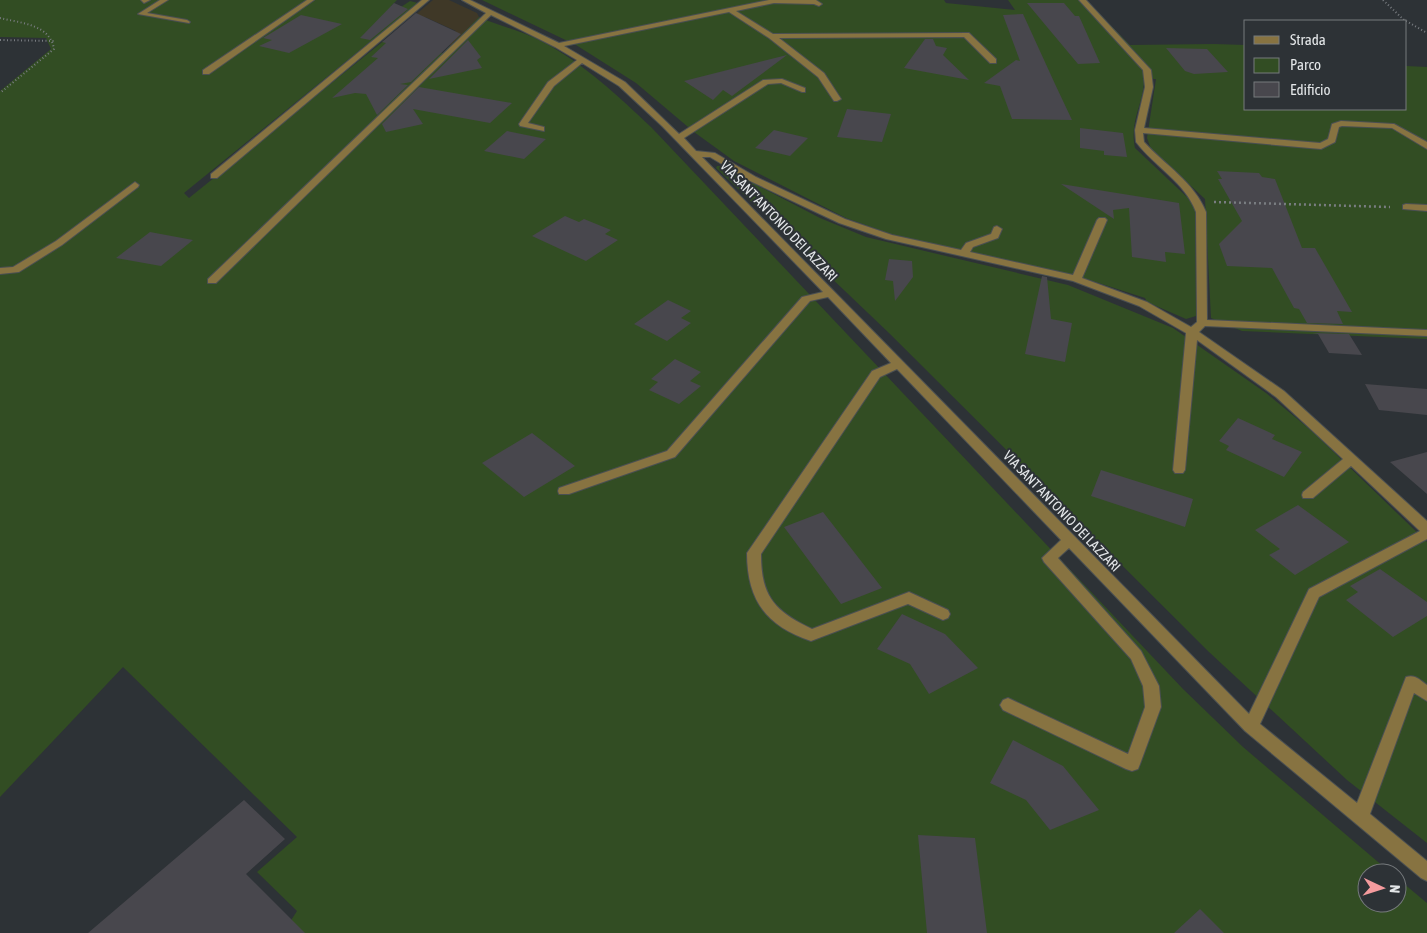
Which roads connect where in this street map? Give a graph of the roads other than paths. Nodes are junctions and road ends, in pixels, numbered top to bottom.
1 (165, 0) edge
2 (311, 0) edge
3 (426, 0) edge
4 (465, 0) edge
5 (1082, 0) edge
6 (819, 4) dead end
7 (730, 10) junction
8 (490, 12) junction
9 (187, 22) dead end
10 (772, 36) junction
11 (558, 45) junction
12 (582, 59) junction
13 (993, 61) dead end
14 (206, 72) dead end
15 (802, 90) dead end
16 (837, 100) dead end
17 (540, 129) dead end
18 (1139, 130) junction
19 (678, 138) junction
20 (1427, 146) edge
21 (691, 153) junction
22 (214, 176) dead end
23 (135, 185) dead end
24 (1406, 207) road end
25 (1427, 208) edge
26 (1102, 220) dead end
27 (997, 229) dead end
28 (964, 254) junction
29 (0, 270) edge
30 (1076, 279) junction
31 (212, 281) dead end
32 (829, 294) junction
33 (1202, 323) junction
34 (1192, 332) junction
35 (1427, 333) edge
36 (898, 364) junction
37 (1352, 459) junction
38 (1178, 470) dead end
39 (564, 491) dead end
40 (1308, 495) dead end
41 (1427, 531) edge
42 (1070, 540) junction
43 (943, 614) dead end
44 (1427, 694) edge
45 (1008, 705) dead end
46 (1252, 726) junction
47 (1360, 817) junction
48 (1427, 872) edge

1 - 9 street
2 - 14 street
3 - 22 street
4 - 8 street, VIA SANT'ANTONIO DEI LAZZARI
5 - 18 street
6 - 7 street
7 - 10 street
7 - 11 street
8 - 11 street, VIA SANT'ANTONIO DEI LAZZARI
8 - 31 street
10 - 13 street
10 - 16 street
11 - 12 street, VIA SANT'ANTONIO DEI LAZZARI
12 - 17 street
12 - 19 street, VIA SANT'ANTONIO DEI LAZZARI
15 - 19 street
18 - 20 street
18 - 33 street
19 - 21 street, VIA SANT'ANTONIO DEI LAZZARI
21 - 28 street, VIA SANT'ANTONIO DEI LAZZARI
21 - 32 street, VIA SANT'ANTONIO DEI LAZZARI
23 - 29 street
24 - 25 street
26 - 30 street
27 - 28 street
28 - 30 street, VIA SANT'ANTONIO DEI LAZZARI
30 - 34 street, VIA SANT'ANTONIO DEI LAZZARI
32 - 36 street, VIA SANT'ANTONIO DEI LAZZARI
32 - 39 street
33 - 34 street
33 - 35 street
34 - 37 street, VIA SANT'ANTONIO DEI LAZZARI
34 - 38 street
36 - 42 street, VIA SANT'ANTONIO DEI LAZZARI
36 - 43 street
37 - 40 street
37 - 41 street, VIA SANT'ANTONIO DEI LAZZARI
41 - 46 street
42 - 45 street
42 - 46 street, VIA SANT'ANTONIO DEI LAZZARI
44 - 47 street
46 - 47 street, VIA SANT'ANTONIO DEI LAZZARI
47 - 48 street, VIA SANT'ANTONIO DEI LAZZARI

